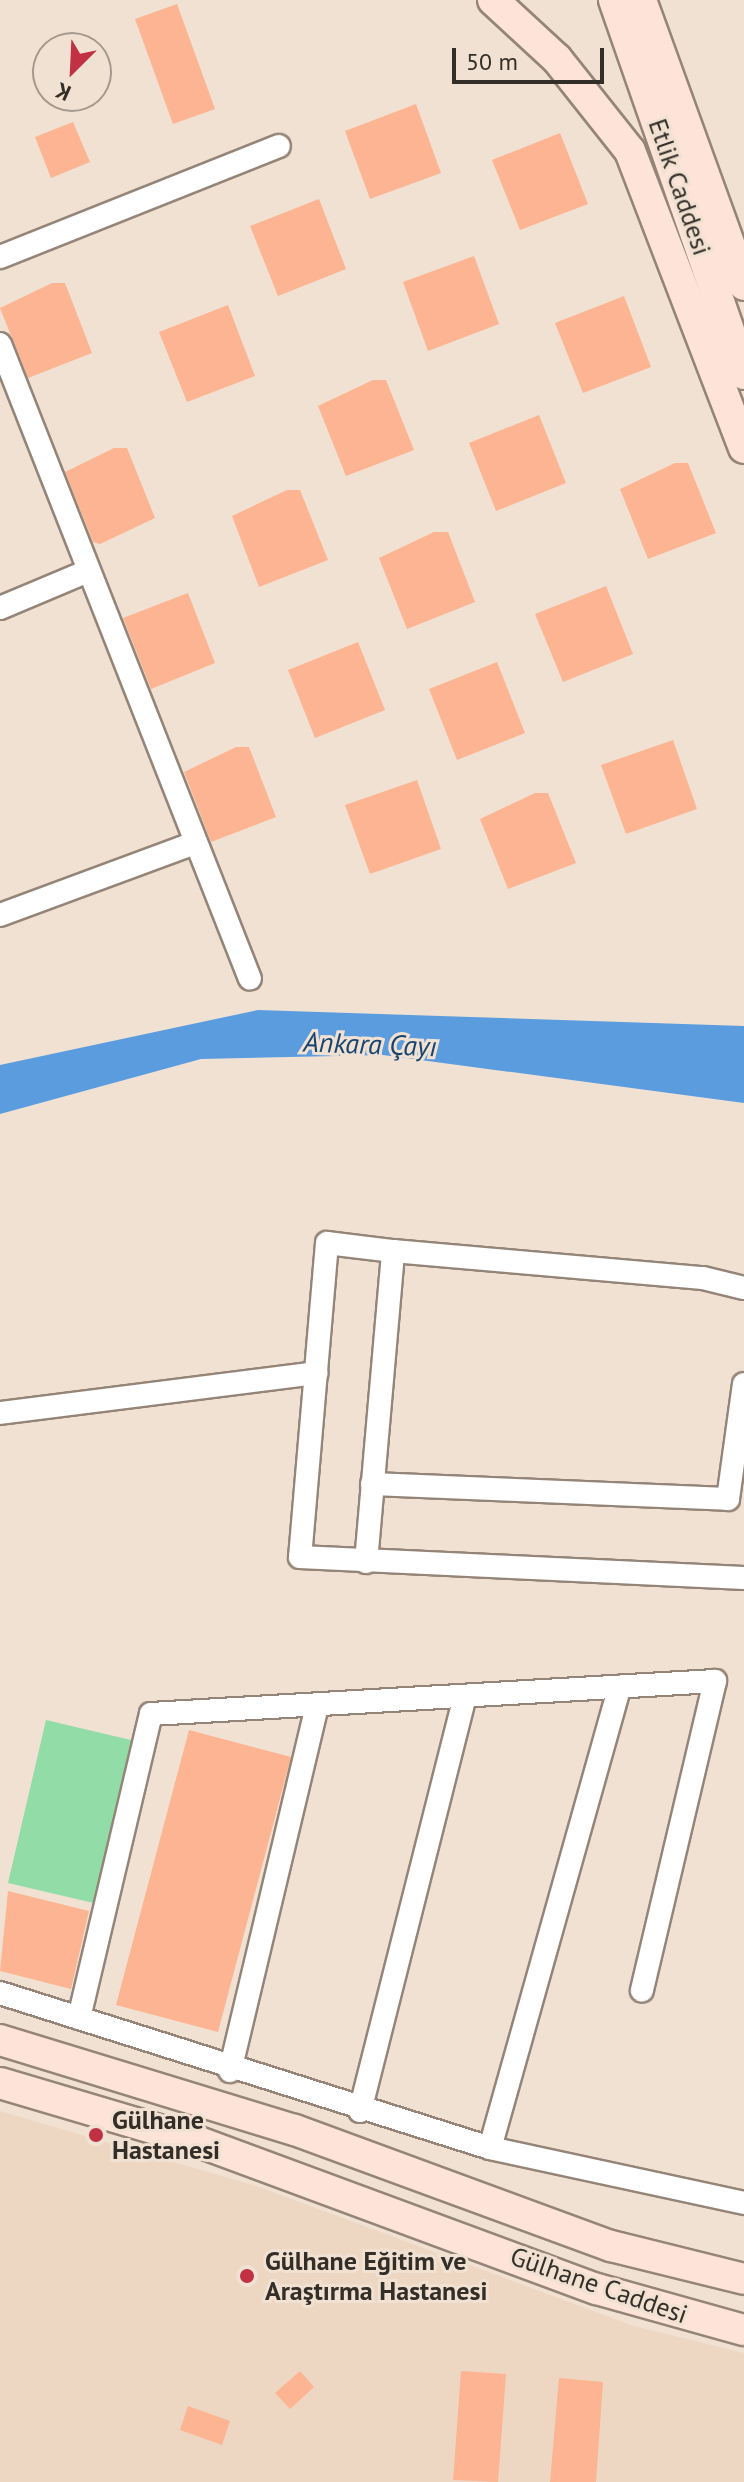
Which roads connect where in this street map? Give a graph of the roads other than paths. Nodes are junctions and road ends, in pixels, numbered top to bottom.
1 (493, 0) edge
2 (614, 0) edge
3 (641, 0) edge
4 (279, 146) dead end
5 (0, 257) edge
6 (744, 285) edge
7 (0, 344) edge
8 (744, 374) edge
9 (744, 448) edge
10 (88, 571) junction
11 (0, 608) edge
12 (192, 844) junction
13 (0, 915) edge
14 (250, 979) dead end
15 (393, 1251) junction
16 (744, 1288) edge
17 (316, 1373) junction
18 (744, 1384) edge
19 (0, 1413) edge
20 (372, 1484) junction
21 (366, 1562) junction
22 (744, 1578) edge
23 (620, 1687) junction
24 (465, 1696) junction
25 (317, 1707) junction
26 (642, 1991) dead end
27 (0, 1993) edge
28 (79, 2018) junction
29 (0, 2040) edge
30 (230, 2071) junction
31 (0, 2083) edge
32 (360, 2111) junction
33 (490, 2148) junction
34 (744, 2203) edge
35 (744, 2279) edge
36 (744, 2330) edge

1 - 9 main road
2 - 8 main road, Etlik Caddesi
3 - 6 main road, Etlik Caddesi
4 - 5 street
7 - 10 street
10 - 11 street
10 - 12 street
12 - 13 street
12 - 14 street
15 - 16 street
15 - 17 street
15 - 20 street
17 - 19 street
17 - 21 street
18 - 20 street
20 - 21 street
21 - 22 street
23 - 24 street
23 - 26 street
23 - 33 street
24 - 25 street
24 - 32 street
25 - 28 street
25 - 30 street
27 - 28 street
28 - 30 street
29 - 35 main road, Gülhane Caddesi
30 - 32 street
31 - 36 main road, Gülhane Caddesi
32 - 33 street
33 - 34 street

